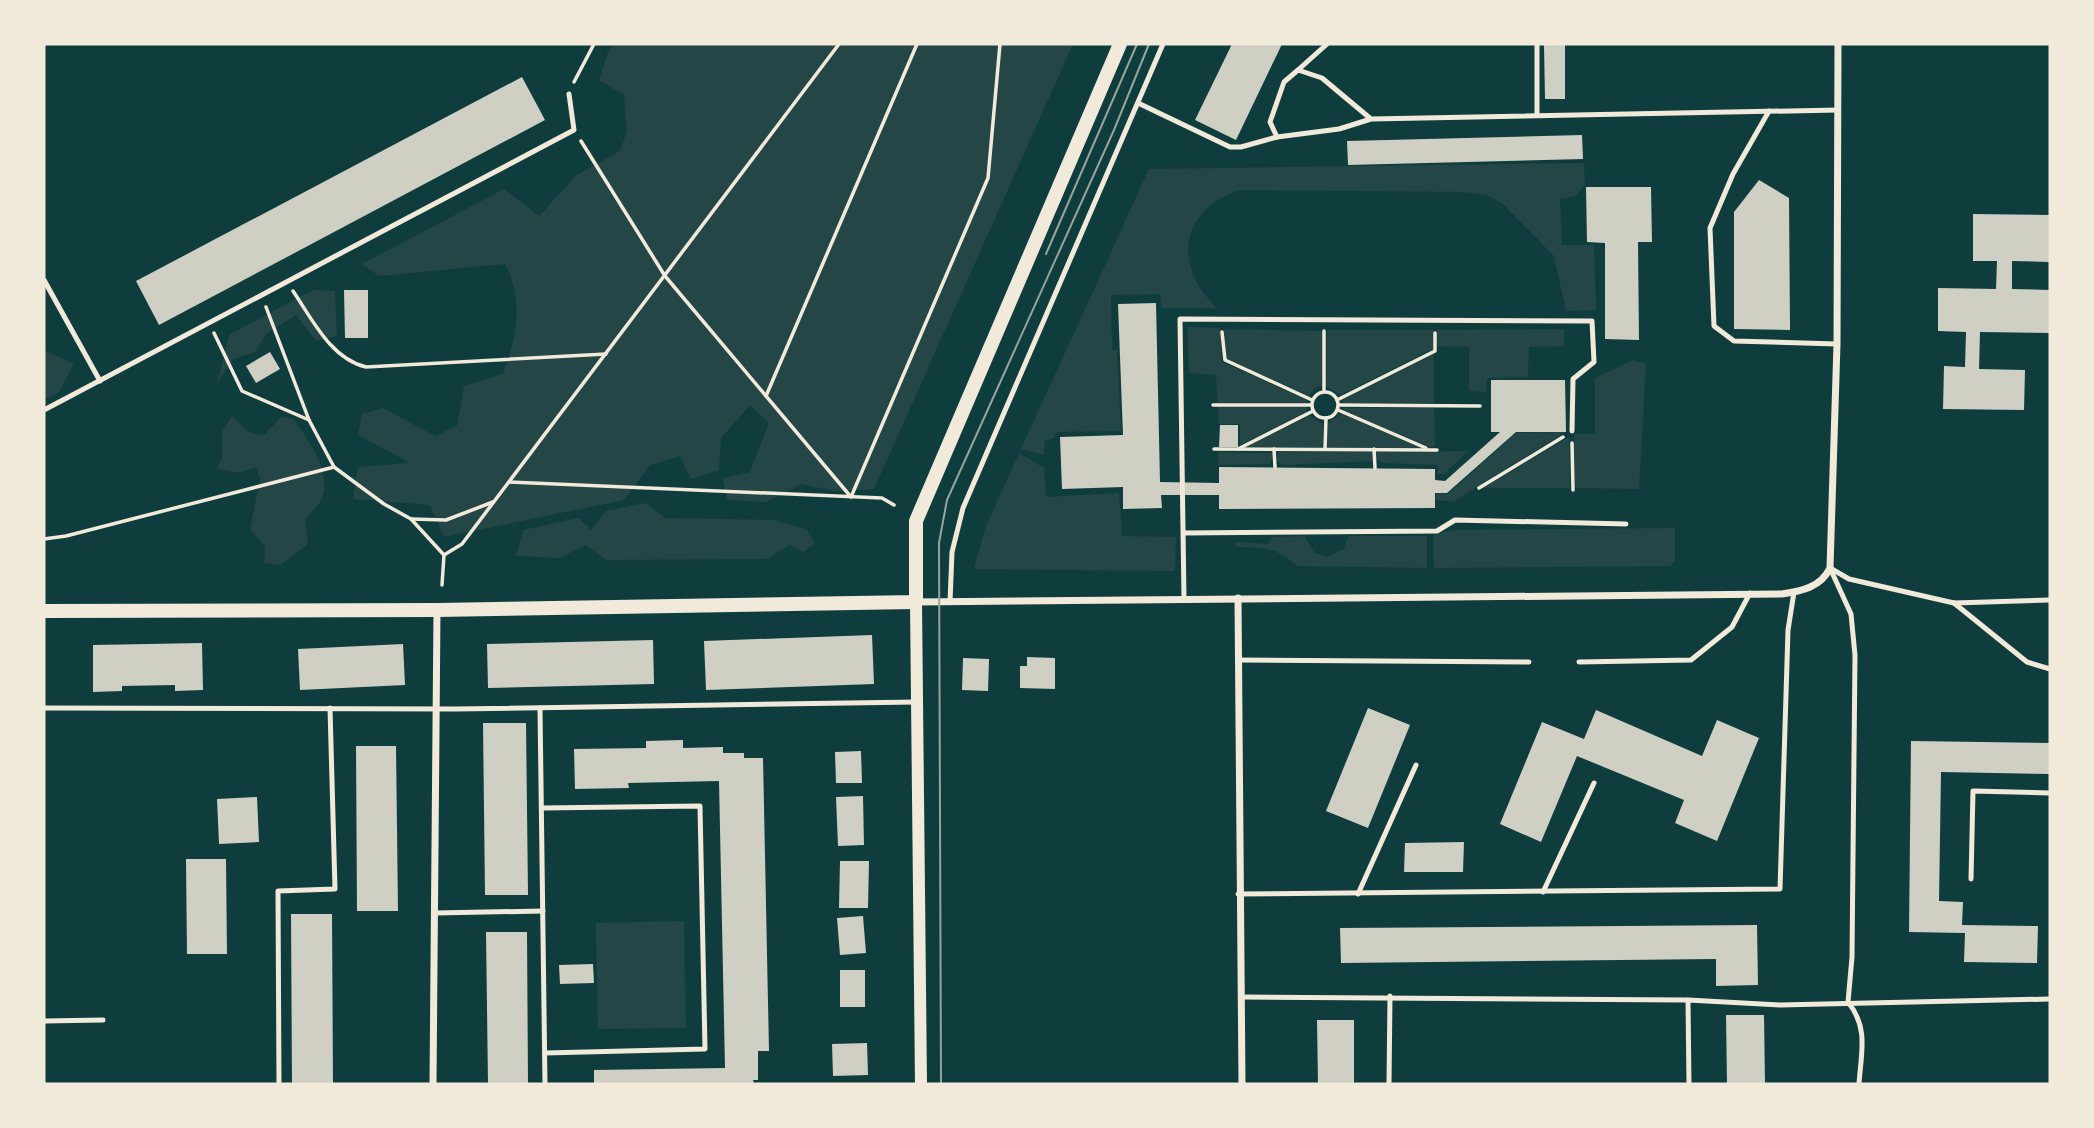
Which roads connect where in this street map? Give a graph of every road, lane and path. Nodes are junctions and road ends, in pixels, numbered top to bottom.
1 (594, 44) edge
2 (839, 44) edge
3 (917, 44) edge
4 (1000, 44) edge
5 (1121, 44) edge
6 (1163, 44) edge
7 (1327, 44) edge
8 (1536, 44) edge
9 (1838, 44) edge
10 (1298, 70) junction
11 (569, 94) joint
12 (1138, 103) junction
13 (1838, 110) junction
14 (1769, 111) junction
15 (1537, 114) junction
16 (1371, 119) junction
17 (574, 130) junction
18 (1277, 137) junction
19 (665, 276) junction
20 (44, 279) edge
21 (286, 280) junction
22 (261, 293) junction
23 (1221, 320) junction
24 (1324, 320) junction
25 (1435, 321) junction
26 (209, 323) junction
27 (1837, 344) junction
28 (606, 354) junction
29 (100, 381) junction
30 (1324, 391) junction
31 (766, 396) junction
32 (1337, 400) junction
33 (1311, 403) junction
34 (1213, 405) dead end
35 (1480, 406) dead end
36 (1338, 408) junction
37 (44, 410) edge
38 (1313, 411) junction
39 (1325, 418) junction
40 (309, 420) junction
41 (1572, 431) junction
42 (1214, 449) dead end
43 (1236, 449) junction
44 (1274, 449) junction
45 (1325, 449) junction
46 (1374, 449) junction
47 (1430, 449) junction
48 (1437, 450) dead end
49 (334, 467) junction
50 (1275, 467) dead end
51 (1375, 468) dead end
52 (509, 482) junction
53 (1479, 488) dead end
54 (1573, 490) dead end
55 (851, 497) junction
56 (494, 502) junction
57 (894, 505) dead end
58 (411, 519) junction
59 (1626, 524) dead end
60 (1184, 533) junction
61 (44, 539) edge
62 (444, 555) junction
63 (1830, 568) junction
64 (442, 584) dead end
65 (1794, 592) junction
66 (1750, 593) junction
67 (1238, 598) junction
68 (1184, 599) junction
69 (2050, 600) edge
70 (916, 602) junction
71 (950, 602) junction
72 (1954, 603) junction
73 (437, 610) junction
74 (44, 611) edge
75 (1238, 660) junction
76 (1529, 662) dead end
77 (1579, 662) dead end
78 (2050, 669) edge
79 (919, 702) junction
80 (44, 708) edge
81 (330, 708) junction
82 (436, 708) junction
83 (540, 708) junction
84 (1416, 765) dead end
85 (1594, 783) dead end
86 (2050, 793) edge
87 (542, 808) junction
88 (1971, 879) dead end
89 (1544, 892) junction
90 (1238, 894) junction
91 (1358, 894) junction
92 (543, 911) junction
93 (435, 913) junction
94 (1390, 996) junction
95 (1242, 997) junction
96 (2050, 999) edge
97 (1688, 1000) junction
98 (1848, 1002) junction
99 (103, 1020) dead end
100 (44, 1021) edge
101 (545, 1053) junction
102 (279, 1084) edge
103 (433, 1084) edge
104 (545, 1084) edge
105 (921, 1084) edge
106 (1242, 1084) edge
107 (1389, 1084) edge
108 (1689, 1084) edge
109 (1858, 1084) edge

1 - 11 path
2 - 19 path
3 - 31 path
4 - 55 path
5 - 70 main road
6 - 12 lane
7 - 10 lane
8 - 15 lane
9 - 13 street
10 - 16 lane
10 - 18 lane
11 - 17 lane
12 - 18 lane
12 - 71 lane
13 - 14 lane
13 - 27 street
14 - 15 lane
14 - 27 lane
15 - 16 lane
16 - 18 lane
17 - 19 path
17 - 21 lane
19 - 28 path
19 - 31 path
20 - 29 lane
21 - 22 lane
21 - 28 path
22 - 26 lane
22 - 40 path
23 - 24 lane
23 - 33 path
23 - 60 lane
24 - 25 lane
24 - 30 path
25 - 32 path
25 - 41 lane
26 - 29 lane
26 - 40 path
27 - 63 street
28 - 52 path
29 - 37 lane
30 - 32 path
30 - 33 path
31 - 55 path
32 - 36 path
33 - 34 path
33 - 38 path
35 - 36 path
36 - 39 path
36 - 47 path
38 - 39 path
38 - 43 path
39 - 45 path
40 - 49 path
41 - 53 path
41 - 54 path
42 - 43 path
43 - 44 path
44 - 45 path
44 - 50 path
45 - 46 path
46 - 47 path
46 - 51 path
47 - 48 path
49 - 58 path
49 - 61 path
52 - 55 path
52 - 56 path
55 - 57 path
56 - 58 path
56 - 62 path
58 - 62 path
59 - 60 lane
60 - 68 lane
62 - 64 path
63 - 65 street
63 - 72 lane
63 - 98 lane
65 - 66 street
65 - 89 lane
66 - 67 street
66 - 77 lane
67 - 68 street
67 - 75 street
68 - 71 street
69 - 72 lane
70 - 71 street
70 - 73 main road
70 - 79 street
72 - 78 lane
73 - 74 main road
73 - 82 street
75 - 76 lane
75 - 90 street
79 - 83 lane
79 - 105 street
80 - 81 lane
81 - 82 lane
81 - 102 lane
82 - 83 lane
82 - 93 street
83 - 87 lane
84 - 91 lane
85 - 89 lane
86 - 88 lane
87 - 92 lane
87 - 101 lane
89 - 91 lane
90 - 91 lane
90 - 95 street
92 - 93 lane
92 - 101 lane
93 - 103 street
94 - 95 lane
94 - 97 lane
94 - 107 lane
95 - 106 street
96 - 98 lane
97 - 98 lane
97 - 108 lane
98 - 109 lane
99 - 100 lane
101 - 104 lane

